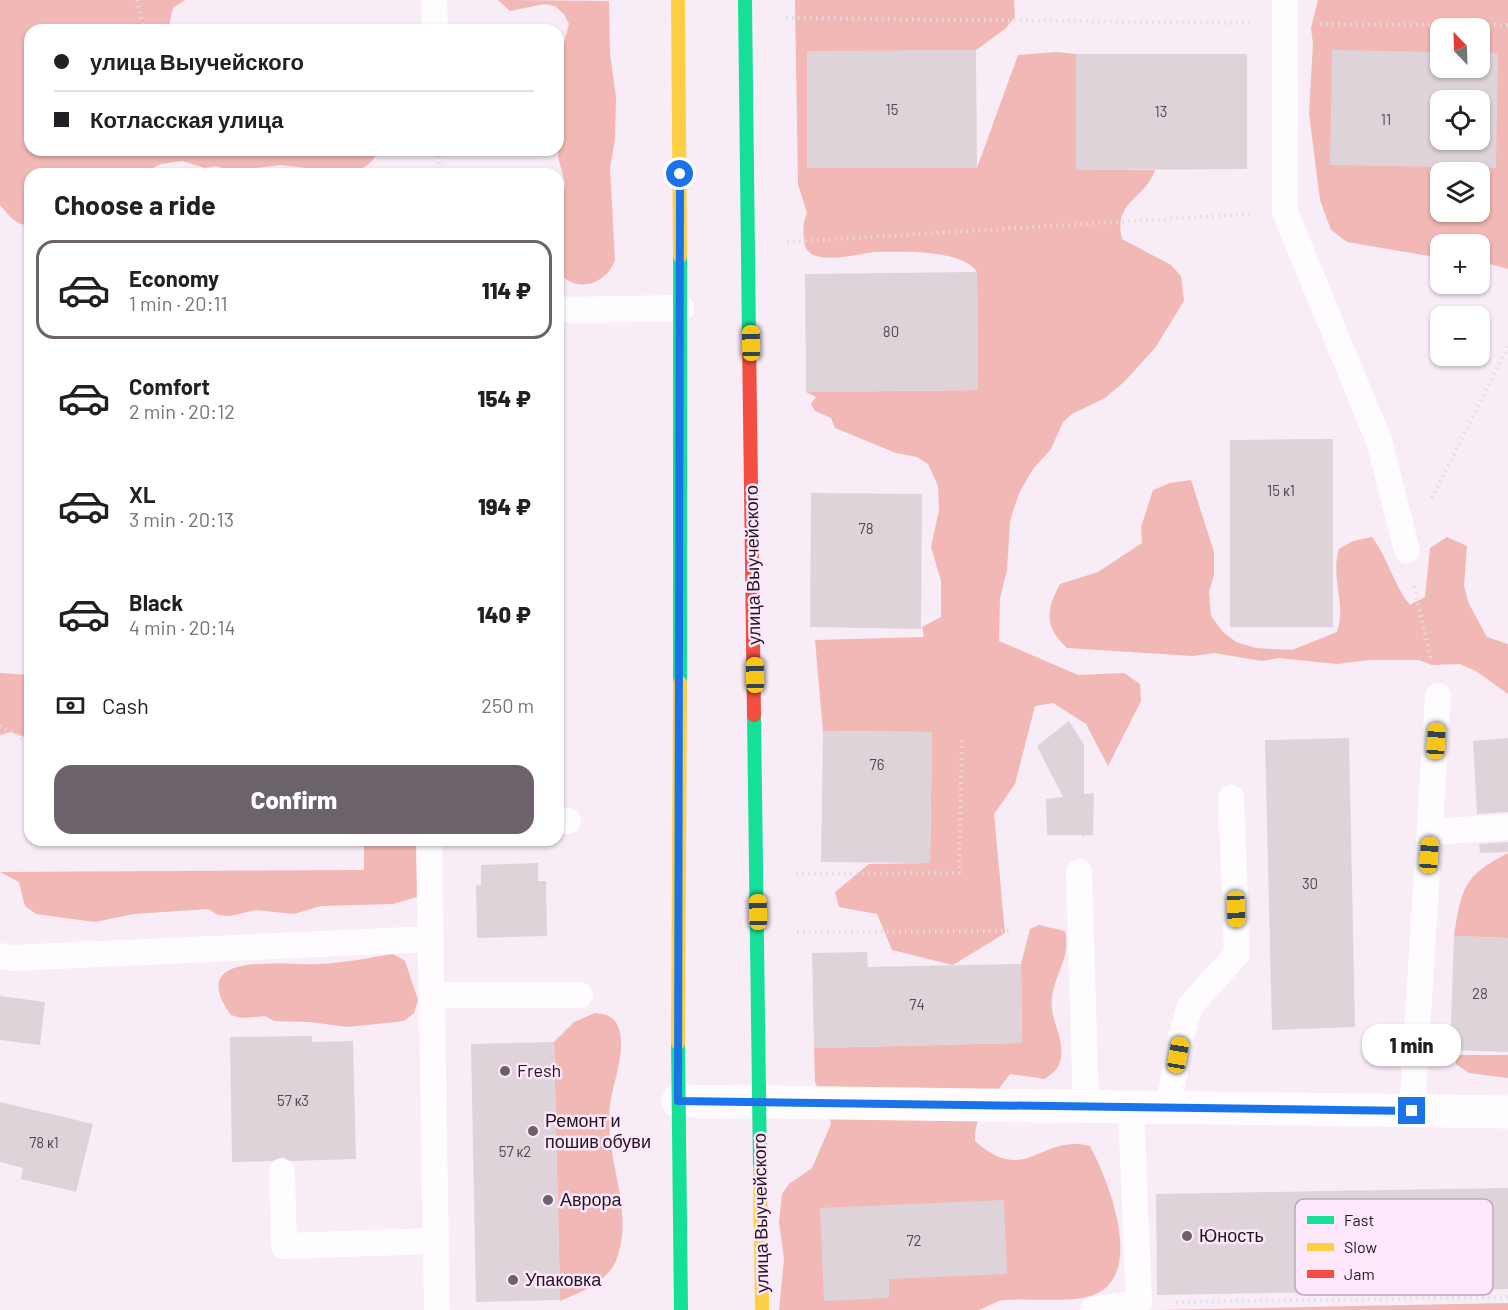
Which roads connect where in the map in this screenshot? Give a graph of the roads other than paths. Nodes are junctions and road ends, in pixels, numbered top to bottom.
1 (434, 0) edge
2 (678, 0) edge
3 (745, 0) edge
4 (1285, 12) edge
5 (435, 24) edge
6 (681, 308) junction
7 (564, 310) edge
8 (1407, 550) road end
9 (1438, 696) road end
10 (1231, 798) dead end
11 (1508, 827) edge
12 (1430, 831) junction
13 (429, 846) edge
14 (1079, 872) dead end
15 (431, 939) junction
16 (0, 956) edge
17 (432, 995) junction
18 (580, 995) dead end
19 (678, 1101) junction
20 (775, 1102) junction
21 (1086, 1108) junction
22 (1131, 1108) junction
23 (1168, 1109) junction
24 (1412, 1111) junction
25 (1508, 1112) edge
26 (282, 1172) dead end
27 (436, 1241) junction
28 (1139, 1306) edge
29 (437, 1310) edge
30 (681, 1310) edge
31 (762, 1310) edge
32 (1093, 1310) edge

1 - 5 lane
2 - 6 main road
3 - 20 main road, улица Выучейского
4 - 8 lane
6 - 7 lane
6 - 19 main road
9 - 12 lane
10 - 23 lane
11 - 12 lane
12 - 24 lane
13 - 15 lane
14 - 21 lane
15 - 16 lane
15 - 17 lane
17 - 18 lane
17 - 27 lane
19 - 20 street
19 - 30 main road
20 - 21 street
20 - 31 main road, улица Выучейского
21 - 22 street
22 - 23 street
22 - 28 lane
23 - 24 street
24 - 25 street
26 - 27 lane
27 - 29 lane
28 - 32 lane

